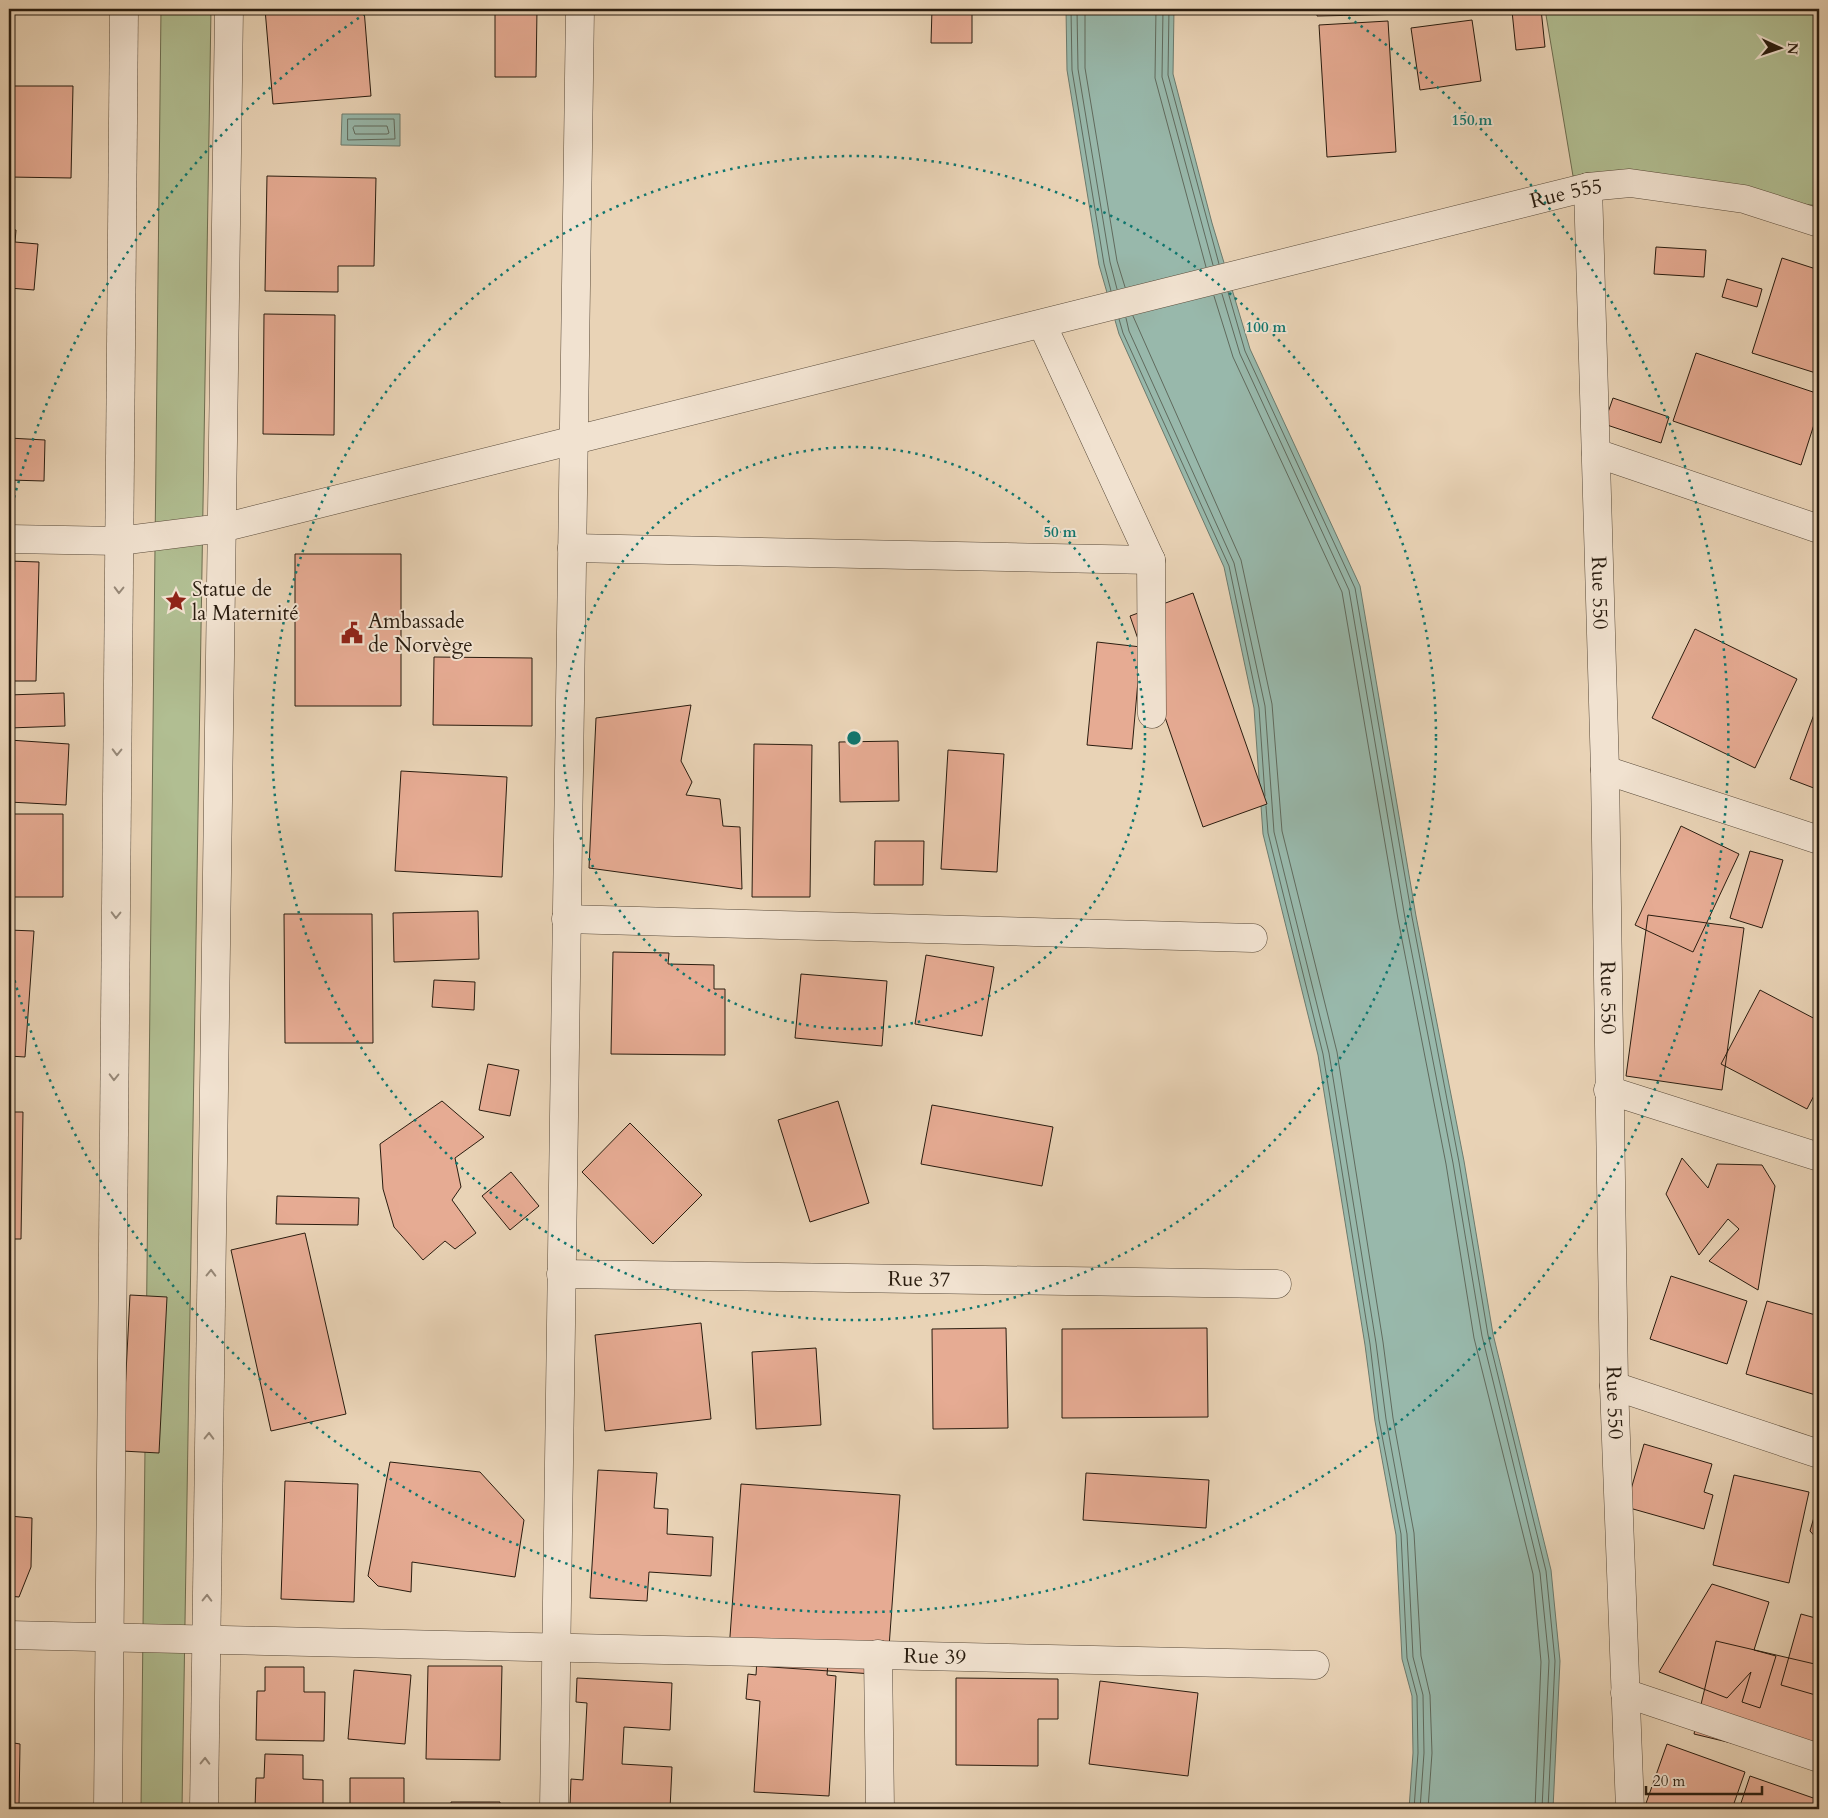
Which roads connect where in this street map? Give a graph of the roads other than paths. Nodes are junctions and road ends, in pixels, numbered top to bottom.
1 (124, 9) edge
2 (229, 9) edge
3 (580, 9) edge
4 (1588, 187) junction
5 (1819, 223) edge
6 (1042, 324) junction
7 (574, 441) junction
8 (1596, 453) junction
9 (222, 528) junction
10 (1819, 529) edge
11 (9, 539) edge
12 (119, 541) junction
13 (572, 548) junction
14 (1150, 560) junction
15 (1152, 714) dead end
16 (1605, 770) junction
17 (1819, 840) edge
18 (566, 919) junction
19 (1253, 938) dead end
20 (1608, 1090) junction
21 (1819, 1157) edge
22 (562, 1274) junction
23 (1276, 1284) dead end
24 (1614, 1386) junction
25 (1819, 1454) edge
26 (9, 1635) edge
27 (109, 1637) junction
28 (206, 1639) junction
29 (556, 1646) junction
30 (878, 1654) junction
31 (1315, 1665) dead end
32 (1626, 1693) junction
33 (1819, 1758) edge
34 (108, 1809) edge
35 (204, 1809) edge
36 (554, 1809) edge
37 (880, 1809) edge
38 (1630, 1809) edge

1 - 12 street
2 - 9 street
3 - 7 street
4 - 5 street, Rue 555
4 - 6 street, Rue 555
4 - 8 street, Rue 550
6 - 7 street, Rue 555
6 - 14 street
7 - 9 street, Rue 555
7 - 13 street
8 - 10 street
8 - 16 street, Rue 550
9 - 12 street, Rue 555
28 -> 9 street
11 - 12 street, Rue 555
12 -> 27 street
13 - 14 street
13 - 18 street
14 - 15 street
16 - 17 street
16 - 20 street, Rue 550
18 - 19 street
18 - 22 street
20 - 21 street
20 - 24 street, Rue 550
22 - 23 street, Rue 37
22 - 29 street
24 - 25 street
24 - 32 street, Rue 550
26 - 27 street, Rue 39
27 - 28 street, Rue 39
27 - 34 street
28 - 29 street, Rue 39
35 -> 28 street
29 - 30 street, Rue 39
29 - 36 street
30 - 31 street, Rue 39
30 - 37 street
32 - 33 street
32 - 38 street, Rue 550

